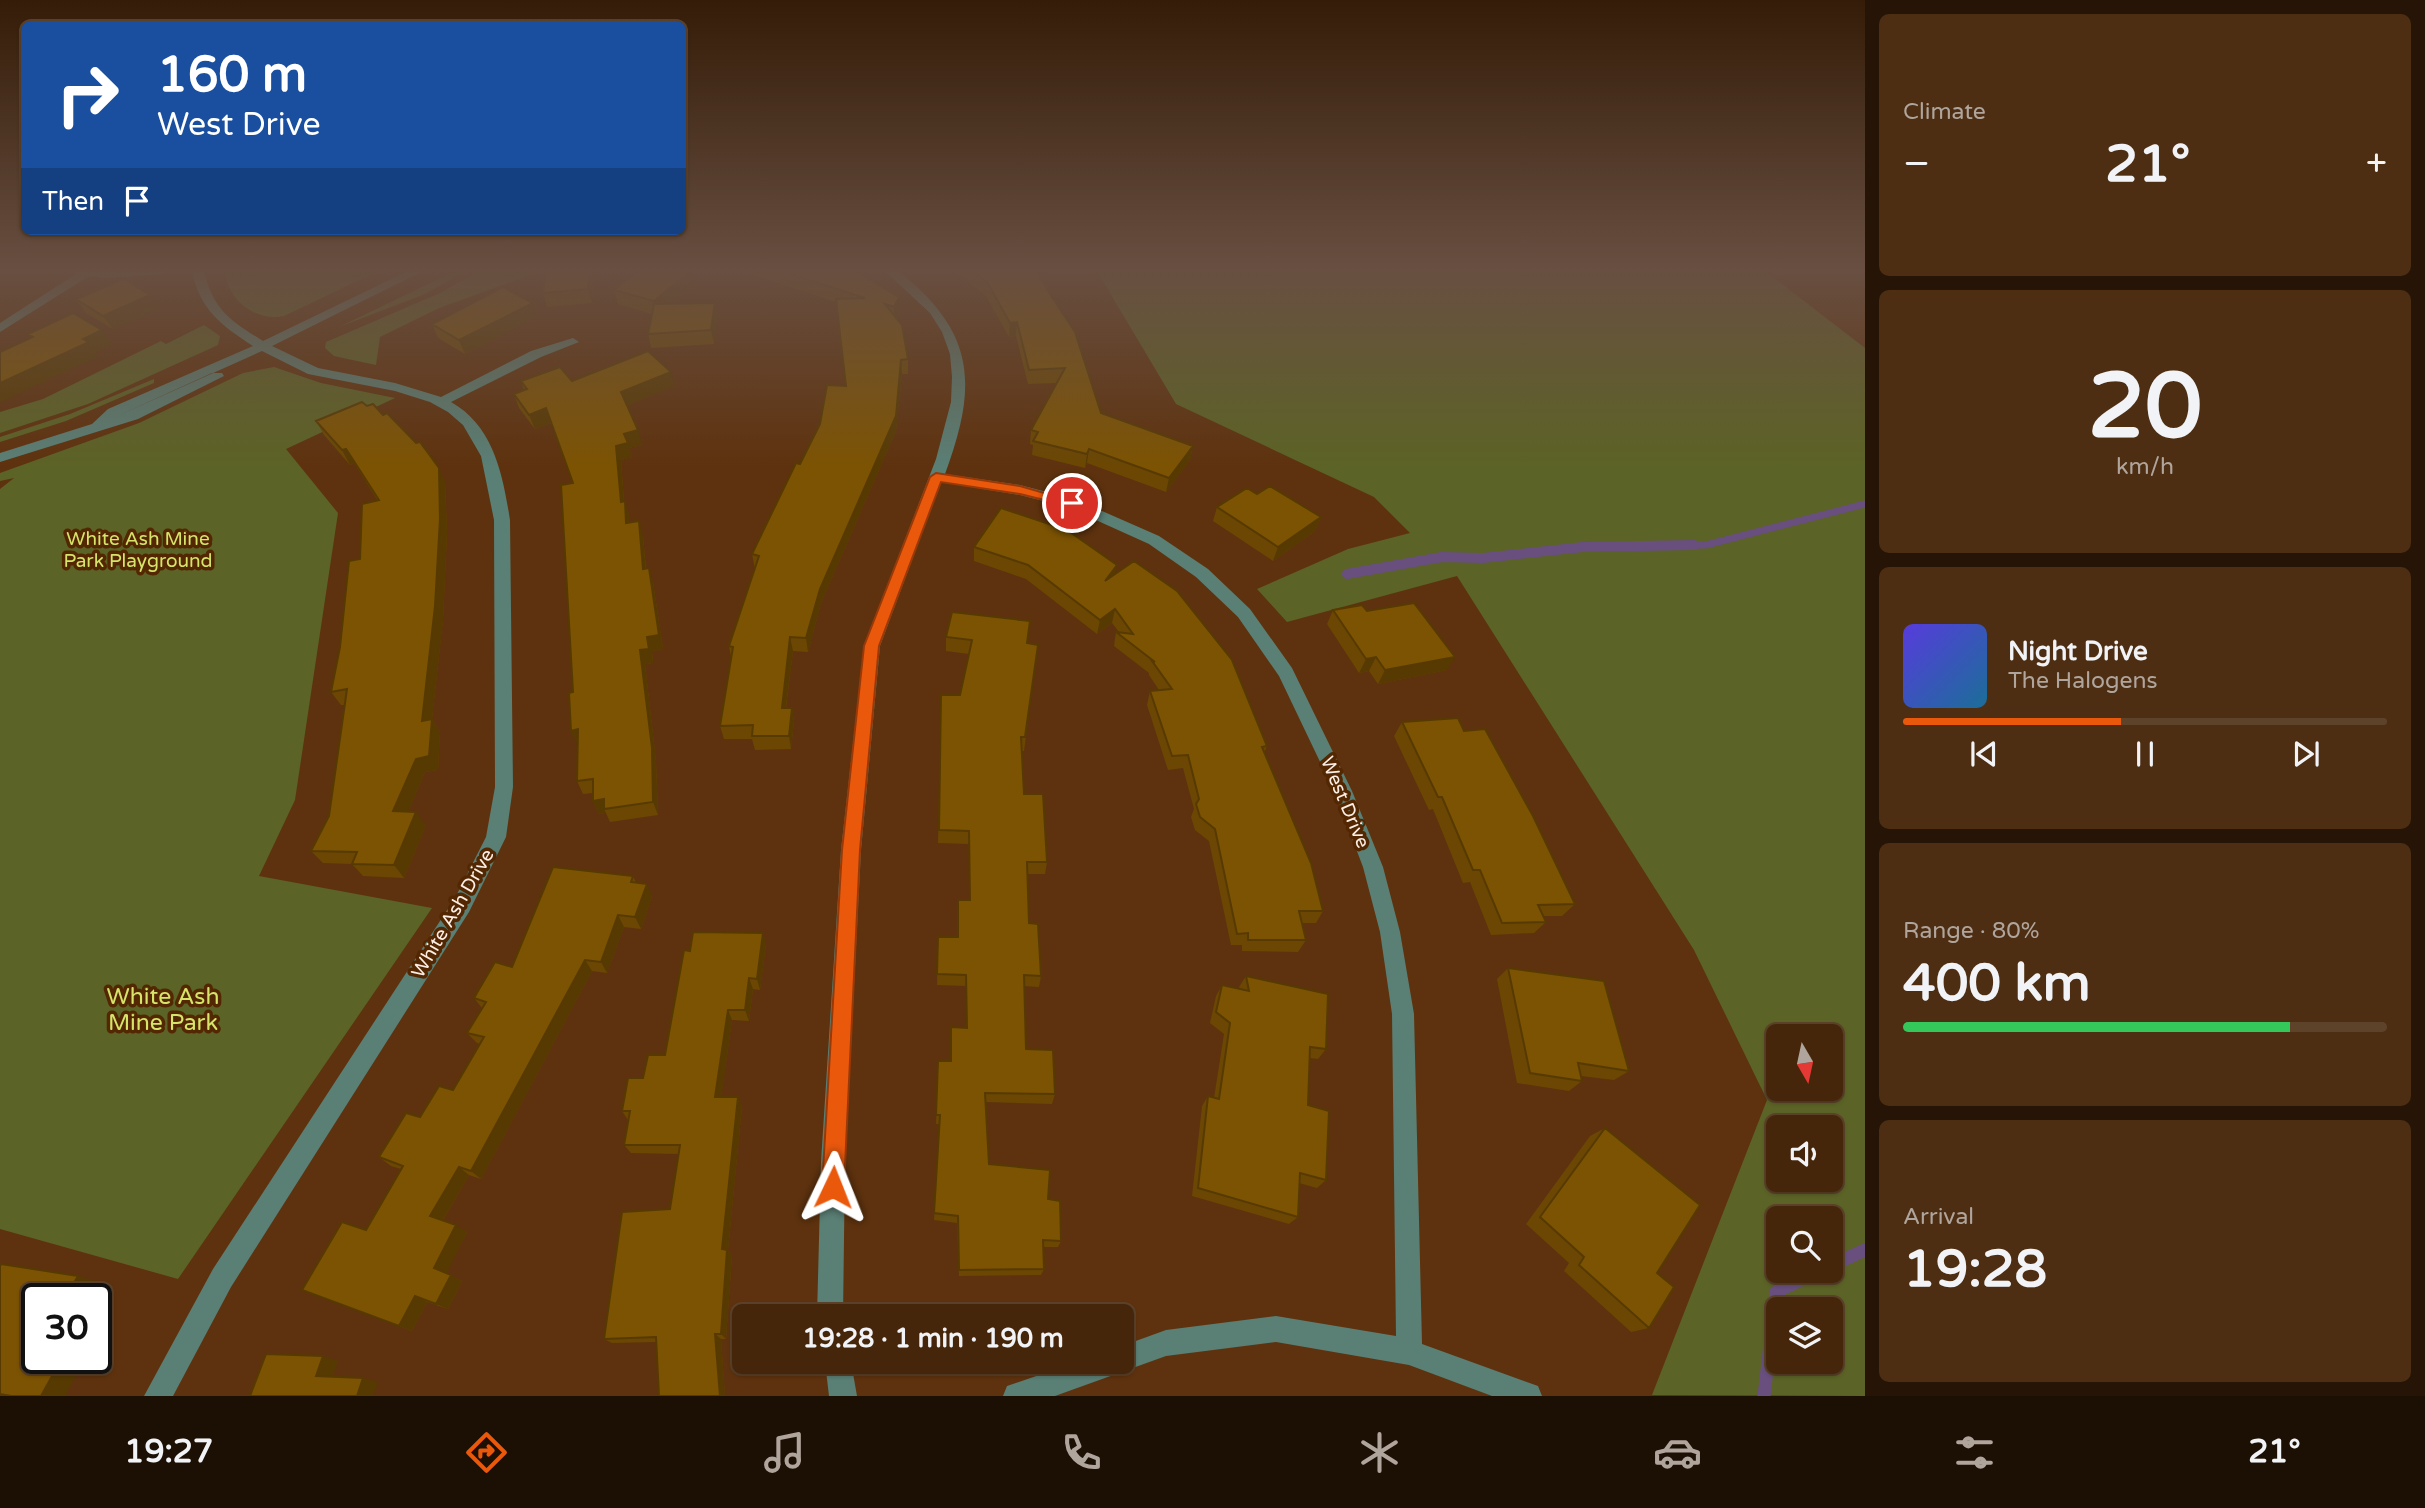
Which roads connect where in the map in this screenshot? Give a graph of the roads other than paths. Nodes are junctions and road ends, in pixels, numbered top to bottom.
1 (250, 336) edge
2 (281, 336) edge
3 (950, 336) edge
4 (573, 342) dead end
5 (263, 345) junction
6 (440, 403) junction
7 (0, 458) edge
8 (936, 477) junction
9 (830, 1304) edge
10 (1409, 1352) junction
11 (1134, 1355) edge
12 (840, 1374) edge
13 (1079, 1374) edge
14 (158, 1396) edge
15 (843, 1396) edge
16 (1017, 1396) edge
17 (1528, 1396) edge

1 - 5 street, White Ash Drive
2 - 5 street
3 - 8 street
4 - 6 street
5 - 6 street, White Ash Drive
5 - 7 street
6 - 14 street, White Ash Drive
8 - 9 street
8 - 10 street, West Drive
10 - 11 street
10 - 17 street
12 - 15 street
13 - 16 street

